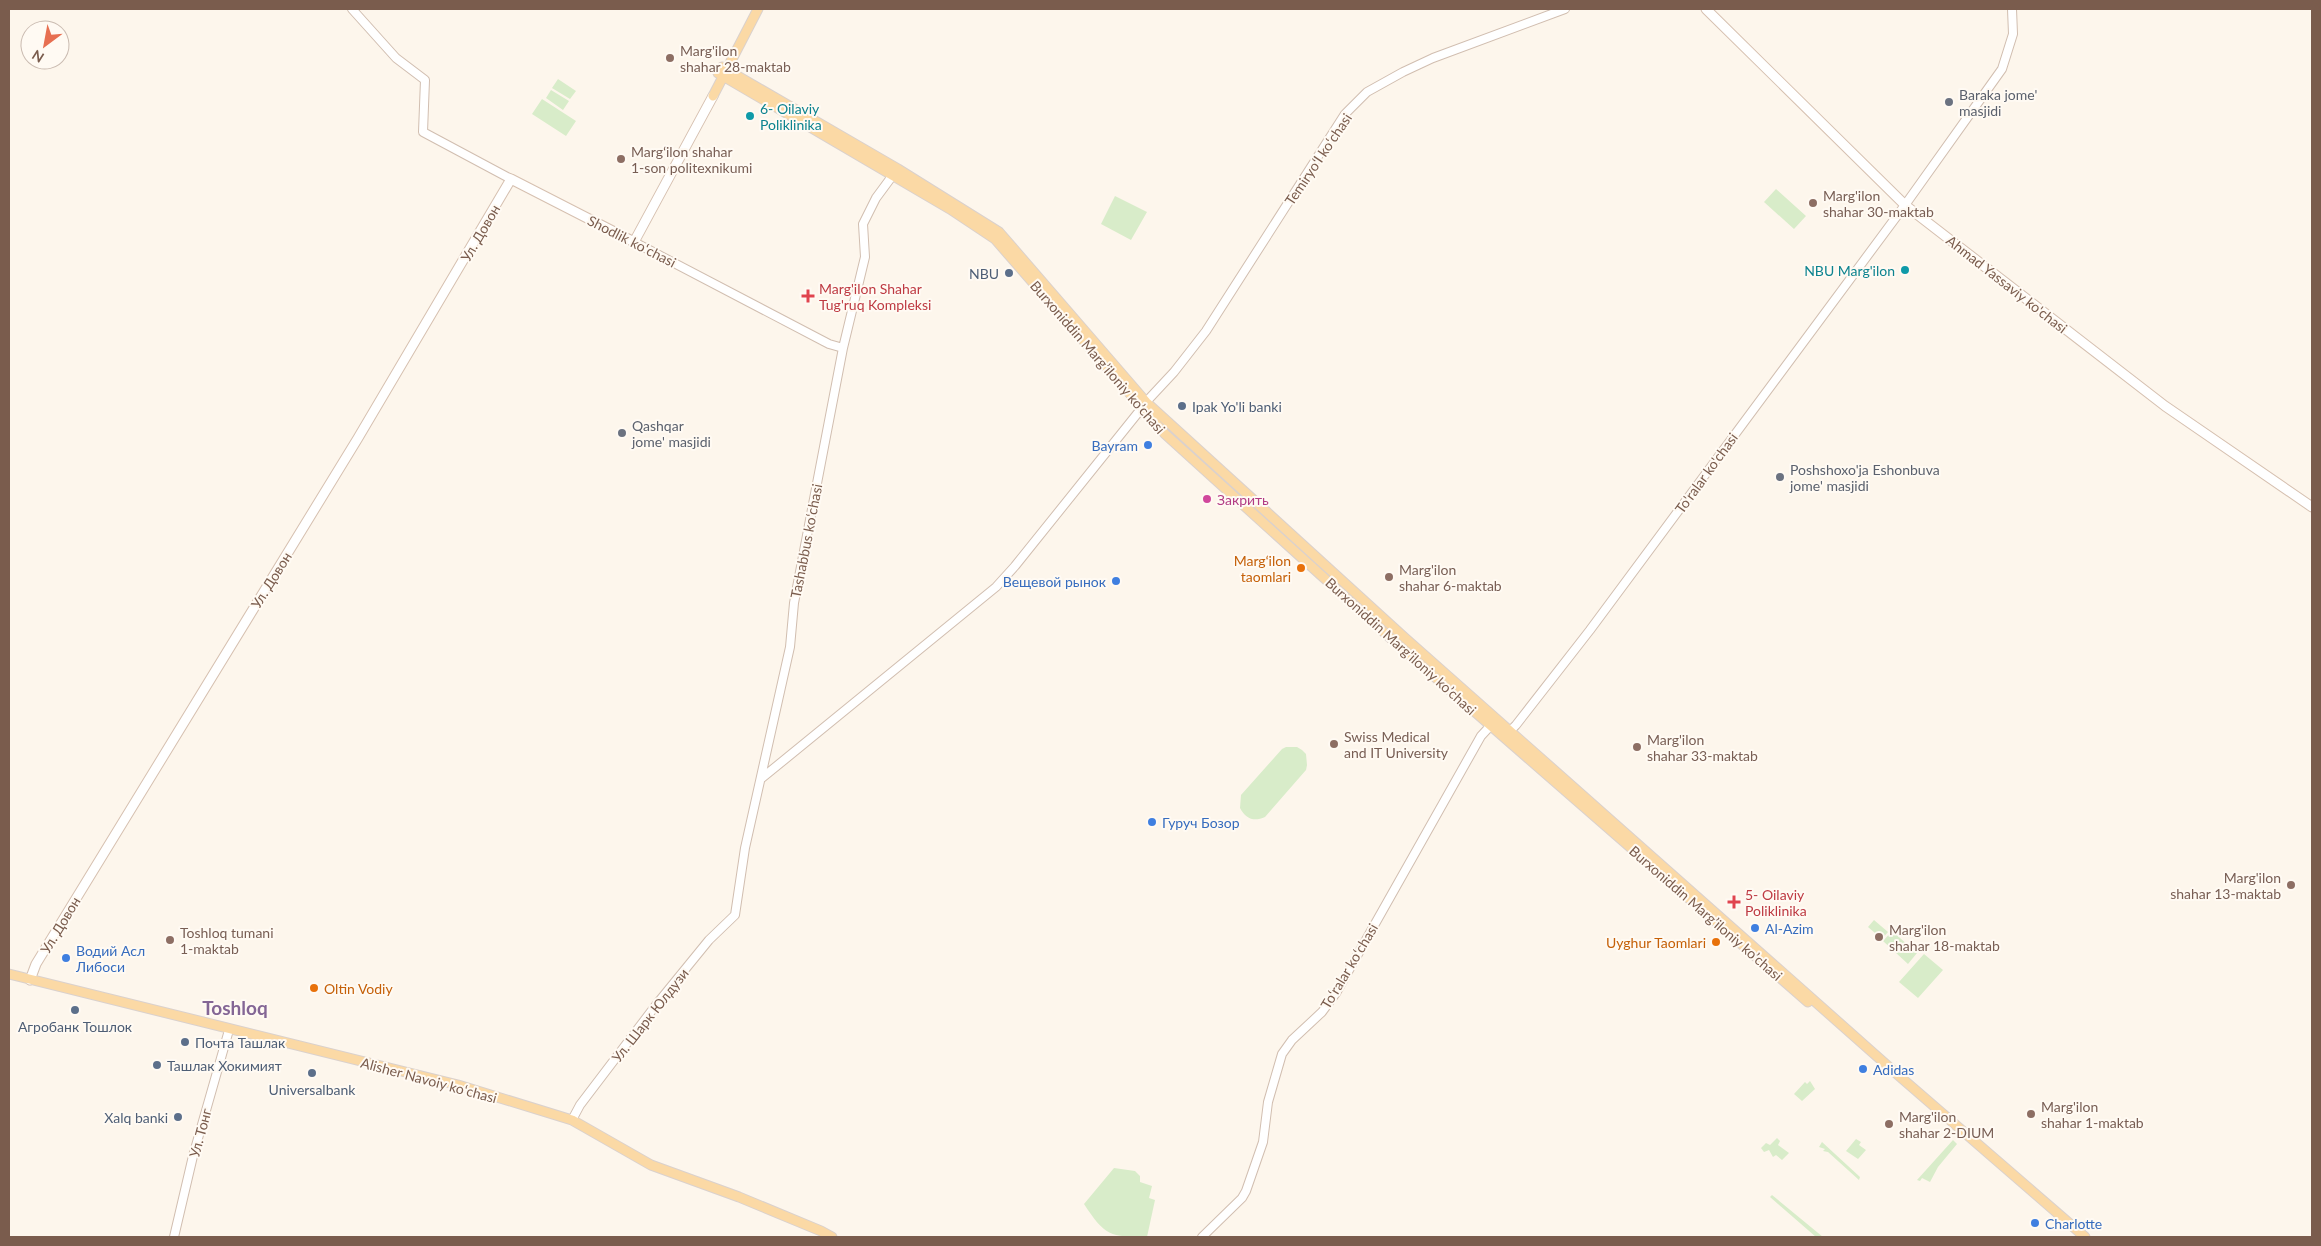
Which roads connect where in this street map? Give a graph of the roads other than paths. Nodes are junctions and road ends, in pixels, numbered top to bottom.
1 (352, 9) edge
2 (752, 9) edge
3 (758, 9) edge
4 (1565, 9) edge
5 (1706, 9) edge
6 (2012, 9) edge
7 (722, 71) junction
8 (895, 172) junction
9 (512, 179) junction
10 (1905, 205) junction
11 (634, 242) junction
12 (843, 348) junction
13 (1144, 406) junction
14 (2312, 506) edge
15 (1494, 722) junction
16 (1507, 734) junction
17 (767, 757) junction
18 (780, 762) junction
19 (762, 778) junction
20 (735, 915) joint
21 (9, 974) edge
22 (30, 980) junction
23 (229, 1030) junction
24 (572, 1120) junction
25 (174, 1237) edge
26 (832, 1237) edge
27 (1202, 1237) edge
28 (2078, 1237) edge
29 (2085, 1237) edge

1 - 9 street, Shodlik koʻchasi
2 - 7 main road
3 - 7 main road
4 - 13 street, Temiryoʻl koʻchasi
5 - 10 main road, Ahmad Yassaviy ko'chasi
6 - 10 street
7 - 8 main road, Burxoniddin Marg’iloniy ko’chasi
7 - 11 main road
8 - 12 street, Tashabbus koʻchasi
8 - 13 main road, Burxoniddin Marg’iloniy ko’chasi
8 - 13 main road, Burxoniddin Marg’iloniy ko’chasi
9 - 11 main road, Shodlik koʻchasi
9 - 22 main road, Ул. Довон
10 - 14 main road, Ahmad Yassaviy ko'chasi
10 - 16 street, To'ralar ko'chasi
11 - 12 street, Shodlik koʻchasi
12 - 17 street, Tashabbus koʻchasi
13 - 15 main road, Burxoniddin Marg’iloniy ko’chasi
13 - 18 street, Temiryoʻl koʻchasi
15 - 16 main road, Burxoniddin Marg’iloniy ko’chasi
15 - 27 street, Toʻralar koʻchasi
16 - 28 main road, Burxoniddin Marg’iloniy ko’chasi
16 - 29 main road, Burxoniddin Marg’iloniy ko’chasi
17 - 18 street
17 - 19 street, Tashabbus koʻchasi
18 - 19 street, Temiryoʻl koʻchasi
19 - 20 street, Tashabbus koʻchasi
20 - 24 street, Ул. Шарк Юлдузи
21 - 22 main road, Alisher Navoiy koʻchasi
22 - 23 main road, Alisher Navoiy koʻchasi
23 - 24 main road, Alisher Navoiy koʻchasi
23 - 25 street, Ул. Тонг
24 - 26 main road, Alisher Navoiy koʻchasi

